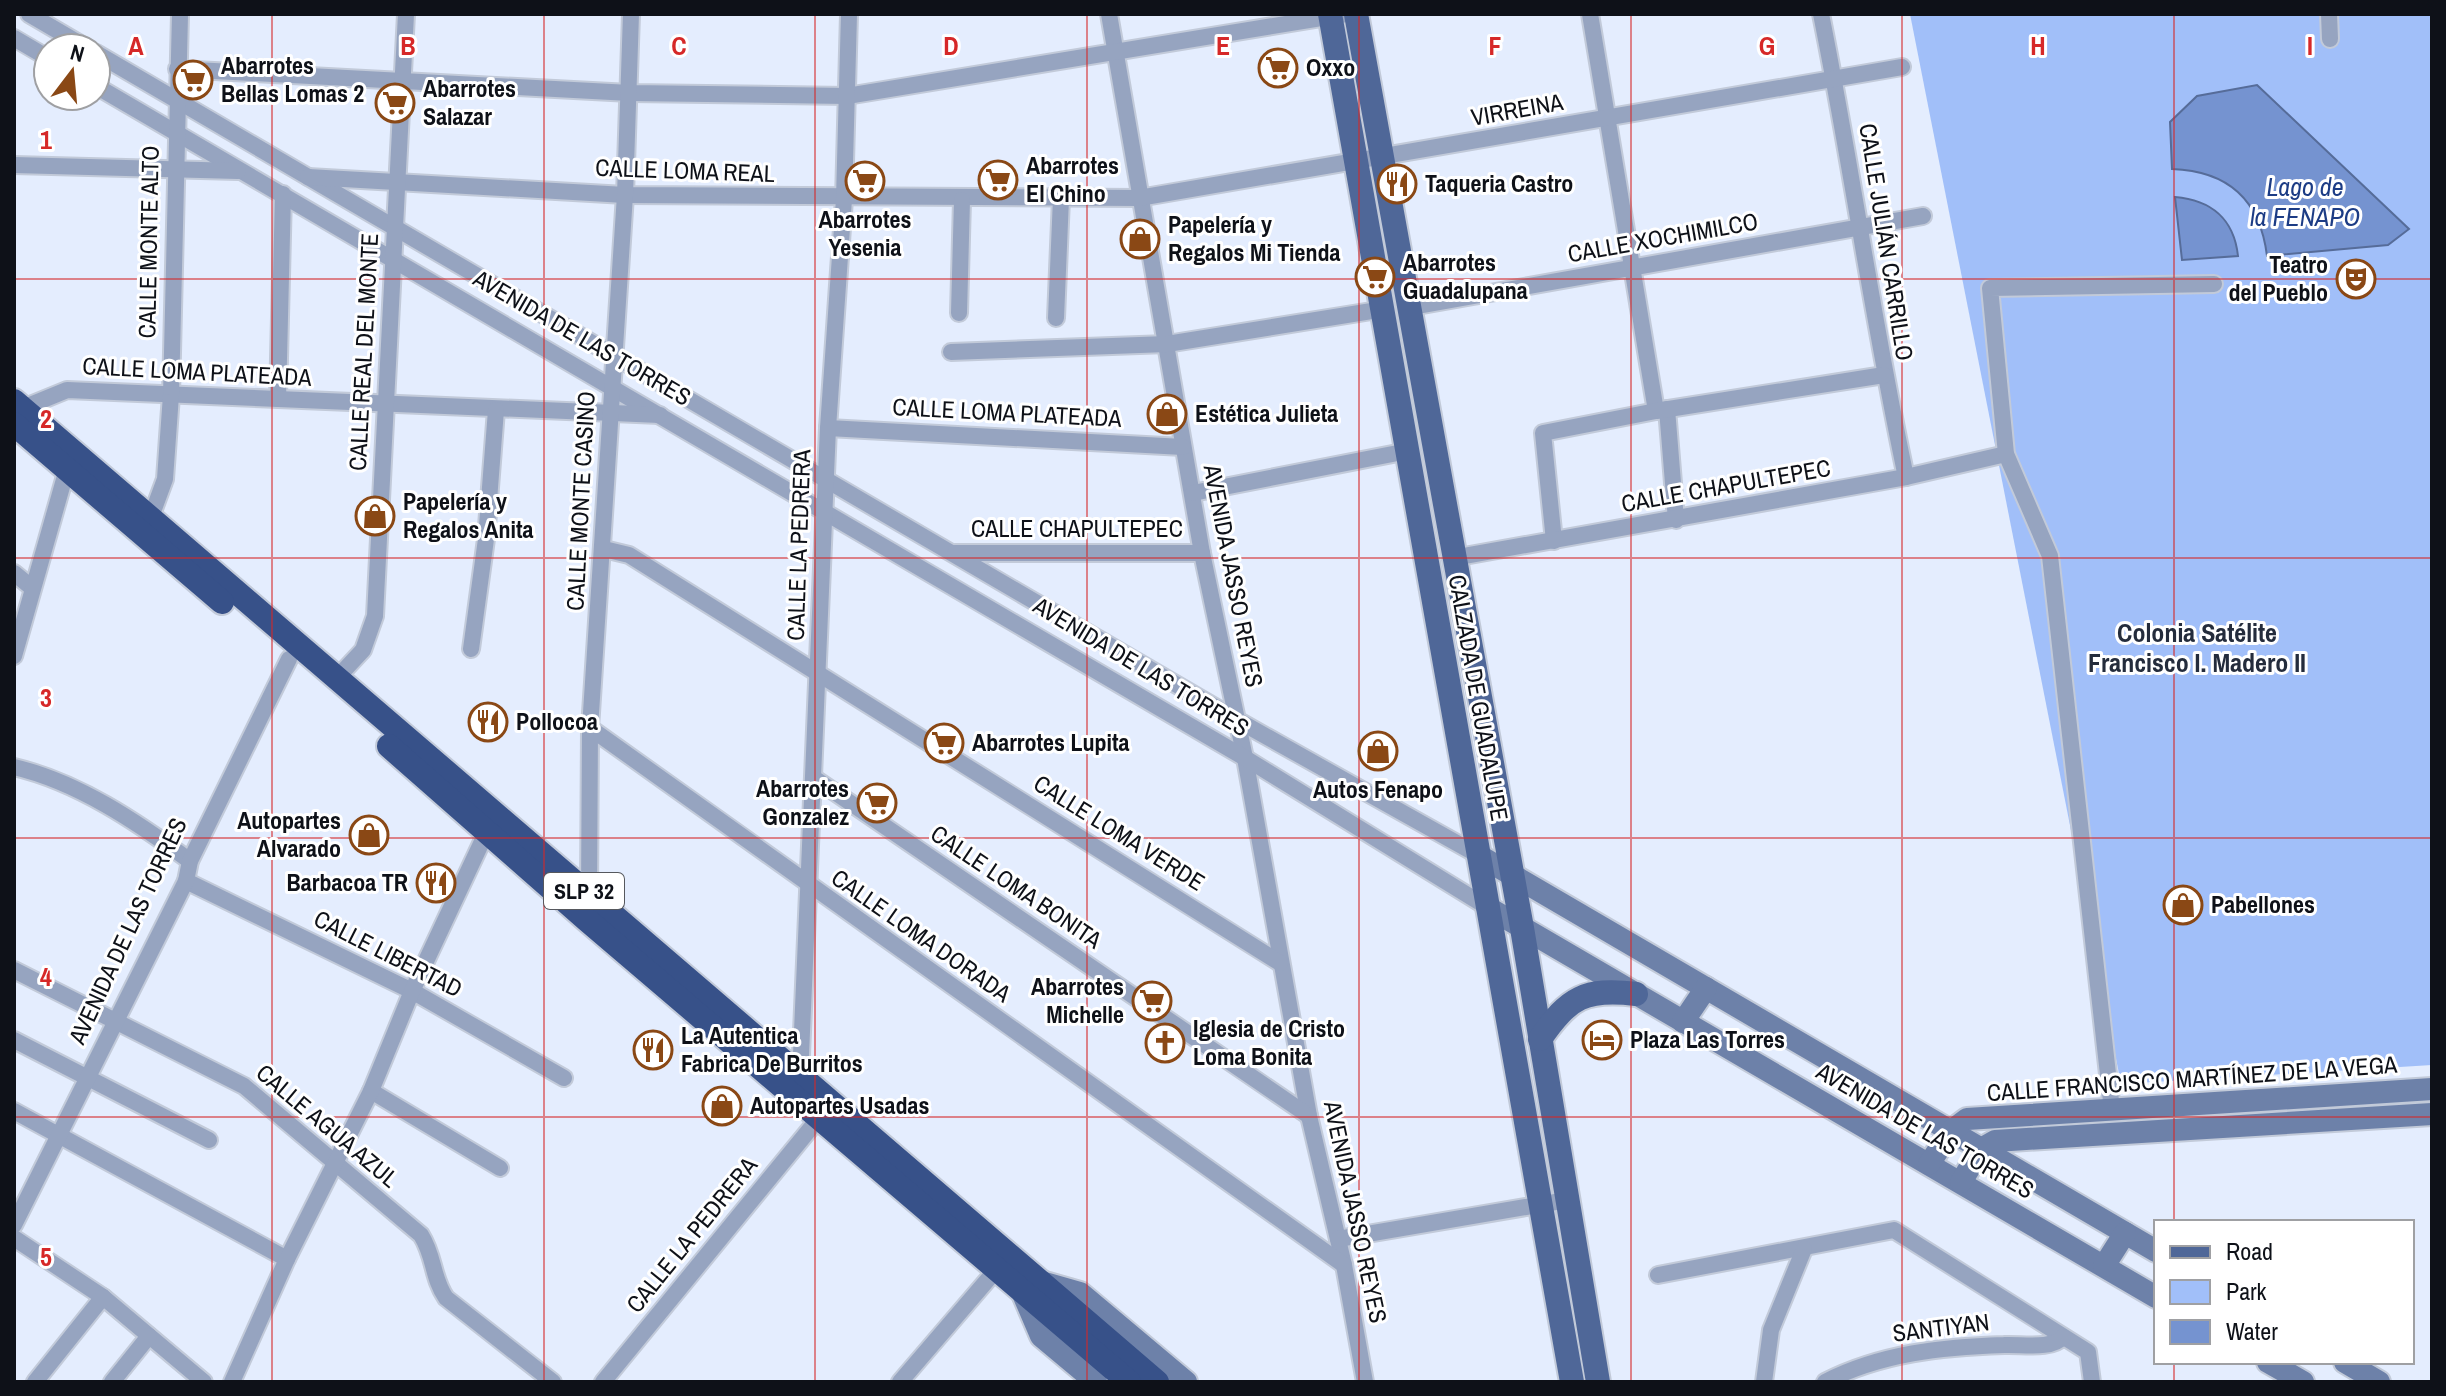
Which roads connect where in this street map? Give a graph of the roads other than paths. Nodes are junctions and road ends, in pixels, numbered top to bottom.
1 (29, 14) edge
2 (180, 14) edge
3 (406, 14) edge
4 (631, 14) edge
5 (849, 14) edge
6 (1109, 14) edge
7 (1356, 14) edge
8 (1590, 14) edge
9 (1821, 14) edge
10 (2329, 14) edge
11 (1336, 15) edge
12 (60, 32) edge
13 (14, 38) edge
14 (2330, 39) dead end
15 (32, 49) edge
16 (1115, 50) junction
17 (112, 63) edge
18 (1902, 67) dead end
19 (177, 69) junction
20 (1834, 79) junction
21 (404, 81) junction
22 (630, 93) junction
23 (112, 95) edge
24 (847, 96) junction
25 (175, 100) junction
26 (1607, 119) junction
27 (175, 132) junction
28 (1380, 158) junction
29 (1354, 163) junction
30 (14, 165) edge
31 (174, 167) junction
32 (243, 172) junction
33 (308, 177) junction
34 (395, 180) junction
35 (283, 194) junction
36 (625, 195) junction
37 (1061, 198) junction
38 (1139, 198) junction
39 (844, 199) junction
40 (962, 200) junction
41 (1923, 216) dead end
42 (394, 227) junction
43 (1861, 227) junction
44 (393, 258) junction
45 (1633, 269) junction
46 (2214, 284) dead end
47 (1411, 307) junction
48 (1384, 309) junction
49 (959, 313) dead end
50 (1056, 318) dead end
51 (1167, 344) junction
52 (951, 352) dead end
53 (615, 356) junction
54 (1884, 375) junction
55 (611, 386) junction
56 (171, 395) junction
57 (278, 399) junction
58 (387, 404) junction
59 (496, 410) junction
60 (1661, 410) junction
61 (17, 411) edge
62 (611, 414) junction
63 (661, 415) junction
64 (828, 428) junction
65 (1183, 447) junction
66 (1408, 451) junction
67 (2006, 454) junction
68 (67, 469) junction
69 (1906, 477) junction
70 (826, 480) junction
71 (1193, 493) junction
72 (824, 510) junction
73 (151, 517) junction
74 (1676, 520) junction
75 (1554, 541) junction
76 (604, 549) junction
77 (952, 553) junction
78 (1202, 553) junction
79 (1453, 558) junction
80 (14, 573) edge
81 (31, 587) junction
82 (471, 649) dead end
83 (14, 656) edge
84 (289, 659) junction
85 (818, 672) junction
86 (336, 679) junction
87 (1237, 720) junction
88 (590, 728) junction
89 (1486, 743) junction
90 (1461, 747) junction
91 (1245, 758) junction
92 (14, 767) edge
93 (814, 778) junction
94 (487, 831) junction
95 (1478, 855) junction
96 (190, 861) junction
97 (1510, 873) junction
98 (186, 881) junction
99 (807, 885) junction
100 (589, 895) junction
101 (1487, 907) junction
102 (1522, 928) junction
103 (1280, 963) junction
104 (14, 970) edge
105 (1706, 988) junction
106 (412, 991) junction
107 (1636, 994) junction
108 (114, 1021) junction
109 (1683, 1022) junction
110 (1540, 1039) junction
111 (14, 1040) edge
112 (88, 1075) junction
113 (564, 1078) dead end
114 (800, 1078) junction
115 (2432, 1089) edge
116 (371, 1091) junction
117 (14, 1111) edge
118 (2432, 1114) edge
119 (1309, 1116) junction
120 (819, 1118) junction
121 (2113, 1121) junction
122 (1951, 1131) junction
123 (59, 1134) junction
124 (209, 1140) dead end
125 (1981, 1149) junction
126 (334, 1162) junction
127 (1929, 1164) junction
128 (500, 1168) dead end
129 (1961, 1182) junction
130 (1567, 1200) junction
131 (1540, 1204) junction
132 (14, 1225) edge
133 (2125, 1233) junction
134 (14, 1238) edge
135 (1338, 1239) junction
136 (1804, 1249) junction
137 (2154, 1250) edge
138 (287, 1259) junction
139 (1344, 1265) junction
140 (2104, 1266) junction
141 (996, 1270) junction
142 (1658, 1275) dead end
143 (1028, 1287) junction
144 (2154, 1296) edge
145 (103, 1297) junction
146 (149, 1336) junction
147 (2063, 1337) junction
148 (2272, 1364) edge
149 (2348, 1364) edge
150 (1156, 1381) edge
151 (35, 1382) edge
152 (112, 1382) edge
153 (204, 1382) edge
154 (232, 1382) edge
155 (553, 1382) edge
156 (603, 1382) edge
157 (900, 1382) edge
158 (1096, 1382) edge
159 (1129, 1382) edge
160 (1186, 1382) edge
161 (1365, 1382) edge
162 (1572, 1382) edge
163 (1598, 1382) edge
164 (1764, 1382) edge
165 (1825, 1382) edge
166 (2092, 1382) edge
167 (2303, 1382) edge
168 (2379, 1382) edge

1 - 12 street
2 - 19 street, CALLE MONTE ALTO
3 - 21 street, CALLE REAL DEL MONTE
4 - 22 street, CALLE MONTE CASINO
5 - 24 street, CALLE LA PEDRERA
6 - 16 street, AVENIDA JASSO REYES
7 - 28 main road, CALZADA DE GUADALUPE
8 - 26 street
9 - 20 street, CALLE JULIÁN CARRILLO
10 - 14 street
11 - 16 street
11 - 29 main road, CALZADA DE GUADALUPE
13 - 15 street
16 - 24 street
16 - 38 street, AVENIDA JASSO REYES
17 - 25 street, AVENIDA DE LAS TORRES
18 - 20 street, VIRREINA
19 - 21 street
19 - 25 street, CALLE MONTE ALTO
20 - 26 street, VIRREINA
20 - 43 street, CALLE JULIÁN CARRILLO
21 - 22 street
21 - 34 street, CALLE REAL DEL MONTE
22 - 24 street
22 - 36 street, CALLE MONTE CASINO
23 - 27 street, AVENIDA DE LAS TORRES
24 - 39 street, CALLE LA PEDRERA
25 - 27 street, CALLE MONTE ALTO
25 - 33 street, AVENIDA DE LAS TORRES
26 - 28 street, VIRREINA
26 - 45 street
27 - 31 street, CALLE MONTE ALTO
27 - 32 street, AVENIDA DE LAS TORRES
28 - 29 street, VIRREINA
28 - 47 main road, CALZADA DE GUADALUPE
29 - 38 street, VIRREINA
29 - 48 main road, CALZADA DE GUADALUPE
30 - 31 street
31 - 32 street
31 - 56 street, CALLE MONTE ALTO
32 - 35 street, AVENIDA DE LAS TORRES
33 - 34 street, CALLE LOMA REAL
33 - 42 street, AVENIDA DE LAS TORRES
34 - 36 street, CALLE LOMA REAL
34 - 42 street, CALLE REAL DEL MONTE
35 - 44 street, AVENIDA DE LAS TORRES
35 - 57 street
36 - 39 street, CALLE LOMA REAL
36 - 53 street, CALLE MONTE CASINO
37 - 38 street, CALLE LOMA REAL
37 - 40 street, CALLE LOMA REAL
37 - 50 street
38 - 51 street, AVENIDA JASSO REYES
39 - 40 street, CALLE LOMA REAL
39 - 64 street, CALLE LA PEDRERA
40 - 49 street
41 - 43 street, CALLE XOCHIMILCO
42 - 44 street, CALLE REAL DEL MONTE
42 - 53 street, AVENIDA DE LAS TORRES
43 - 45 street, CALLE XOCHIMILCO
43 - 54 street, CALLE JULIÁN CARRILLO
44 - 55 street, AVENIDA DE LAS TORRES
44 - 58 street, CALLE REAL DEL MONTE
45 - 47 street, CALLE XOCHIMILCO
45 - 60 street
46 - 67 street
47 - 79 main road, CALZADA DE GUADALUPE
48 - 51 street
48 - 66 main road, CALZADA DE GUADALUPE
51 - 52 street
51 - 65 street, AVENIDA JASSO REYES
53 - 55 street, CALLE MONTE CASINO
53 - 70 street, AVENIDA DE LAS TORRES
54 - 60 street
54 - 69 street, CALLE JULIÁN CARRILLO
55 - 62 street, CALLE MONTE CASINO
55 - 63 street, AVENIDA DE LAS TORRES
56 - 57 street, CALLE LOMA PLATEADA
56 - 61 street, CALLE LOMA PLATEADA
56 - 73 street, CALLE MONTE ALTO
57 - 58 street, CALLE LOMA PLATEADA
58 - 59 street, CALLE LOMA PLATEADA
58 - 86 street, CALLE REAL DEL MONTE
59 - 62 street, CALLE LOMA PLATEADA
59 - 82 street
60 - 74 street
60 - 75 street
61 - 68 highway, SLP 32
61 - 73 highway, SLP 32
62 - 63 street, CALLE LOMA PLATEADA
62 - 76 street, CALLE MONTE CASINO
63 - 72 street, AVENIDA DE LAS TORRES
64 - 65 street, CALLE LOMA PLATEADA
64 - 70 street, CALLE LA PEDRERA
65 - 71 street, AVENIDA JASSO REYES
66 - 71 street, CALLE CHAPULTEPEC
66 - 90 main road, CALZADA DE GUADALUPE
67 - 69 street, CALLE CHAPULTEPEC
67 - 121 street
68 - 81 street
68 - 84 highway, SLP 32
69 - 74 street, CALLE CHAPULTEPEC
70 - 72 street, CALLE LA PEDRERA
70 - 77 street, AVENIDA DE LAS TORRES
71 - 78 street, AVENIDA JASSO REYES
72 - 85 street, CALLE LA PEDRERA
72 - 91 street, AVENIDA DE LAS TORRES
73 - 86 highway, SLP 32
74 - 75 street, CALLE CHAPULTEPEC
75 - 79 street, CALLE CHAPULTEPEC
76 - 85 street, CALLE LOMA VERDE
76 - 88 street, CALLE MONTE CASINO
77 - 78 street, CALLE CHAPULTEPEC
77 - 87 street, AVENIDA DE LAS TORRES
78 - 87 street, AVENIDA JASSO REYES
79 - 89 main road, CALZADA DE GUADALUPE
80 - 81 street
81 - 83 street
84 - 94 highway, SLP 32
84 - 96 street, AVENIDA DE LAS TORRES
85 - 93 street, CALLE LA PEDRERA
85 - 103 street, CALLE LOMA VERDE
86 - 100 highway, SLP 32
87 - 91 street, AVENIDA JASSO REYES
87 - 95 street, AVENIDA DE LAS TORRES
88 - 99 street, CALLE LOMA DORADA
88 - 100 street, CALLE MONTE CASINO
89 - 90 main road
89 - 97 main road, CALZADA DE GUADALUPE
90 - 95 main road, CALZADA DE GUADALUPE
91 - 101 street, AVENIDA DE LAS TORRES
91 - 103 street, AVENIDA JASSO REYES
92 - 96 street
93 - 99 street, CALLE LA PEDRERA
93 - 119 street, CALLE LOMA BONITA
94 - 106 street
94 - 120 highway, SLP 32
95 - 97 main road, AVENIDA DE LAS TORRES
95 - 101 main road, CALZADA DE GUADALUPE
96 - 98 street, AVENIDA DE LAS TORRES
97 - 102 main road, CALZADA DE GUADALUPE
97 - 105 main road, AVENIDA DE LAS TORRES
98 - 106 street, CALLE LIBERTAD
98 - 108 street, AVENIDA DE LAS TORRES
99 - 114 street, CALLE LA PEDRERA
99 - 139 street, CALLE LOMA DORADA
100 - 114 highway, SLP 32
101 - 102 main road, AVENIDA DE LAS TORRES
101 - 131 main road, CALZADA DE GUADALUPE
102 - 107 main road, AVENIDA DE LAS TORRES
102 - 110 main road, CALZADA DE GUADALUPE
103 - 119 street, AVENIDA JASSO REYES
104 - 108 street, CALLE AGUA AZUL
105 - 109 main road
105 - 122 main road, AVENIDA DE LAS TORRES
106 - 113 street, CALLE LIBERTAD
106 - 116 street
107 - 109 main road, AVENIDA DE LAS TORRES
107 - 110 main road
108 - 112 street, AVENIDA DE LAS TORRES
108 - 126 street, CALLE AGUA AZUL
109 - 127 main road, AVENIDA DE LAS TORRES
110 - 130 main road, CALZADA DE GUADALUPE
111 - 112 street
112 - 123 street, AVENIDA DE LAS TORRES
112 - 124 street
114 - 143 highway, SLP 32
115 - 121 main road, CALLE FRANCISCO MARTÍNEZ DE LA VEGA
116 - 126 street
116 - 128 street
117 - 123 street
118 - 121 main road, CALLE FRANCISCO MARTÍNEZ DE LA VEGA
119 - 135 street, AVENIDA JASSO REYES
120 - 141 highway, SLP 32
120 - 156 street, CALLE LA PEDRERA
121 - 122 main road, CALLE FRANCISCO MARTÍNEZ DE LA VEGA
121 - 125 main road, CALLE FRANCISCO MARTÍNEZ DE LA VEGA
122 - 125 main road, AVENIDA DE LAS TORRES
122 - 127 main road
123 - 132 street, AVENIDA DE LAS TORRES
123 - 138 street
125 - 129 main road
125 - 133 main road, AVENIDA DE LAS TORRES
126 - 138 street
126 - 155 street, CALLE AGUA AZUL
127 - 129 main road, AVENIDA DE LAS TORRES
129 - 140 main road, AVENIDA DE LAS TORRES
130 - 131 street
130 - 163 main road, CALZADA DE GUADALUPE
131 - 135 street
131 - 162 main road, CALZADA DE GUADALUPE
133 - 137 main road, AVENIDA DE LAS TORRES
133 - 140 main road
134 - 145 street
135 - 139 street, AVENIDA JASSO REYES
136 - 142 street
136 - 147 street
136 - 164 street
138 - 154 street
139 - 161 street, AVENIDA JASSO REYES
140 - 144 main road, AVENIDA DE LAS TORRES
141 - 143 highway, SLP 32
141 - 157 street
143 - 150 highway, SLP 32
143 - 158 main road
143 - 159 highway, SLP 32
143 - 160 main road
145 - 146 street
145 - 151 street
146 - 152 street
146 - 153 street
147 - 165 street, SANTIYAN
147 - 166 street
148 - 167 main road
149 - 168 main road

